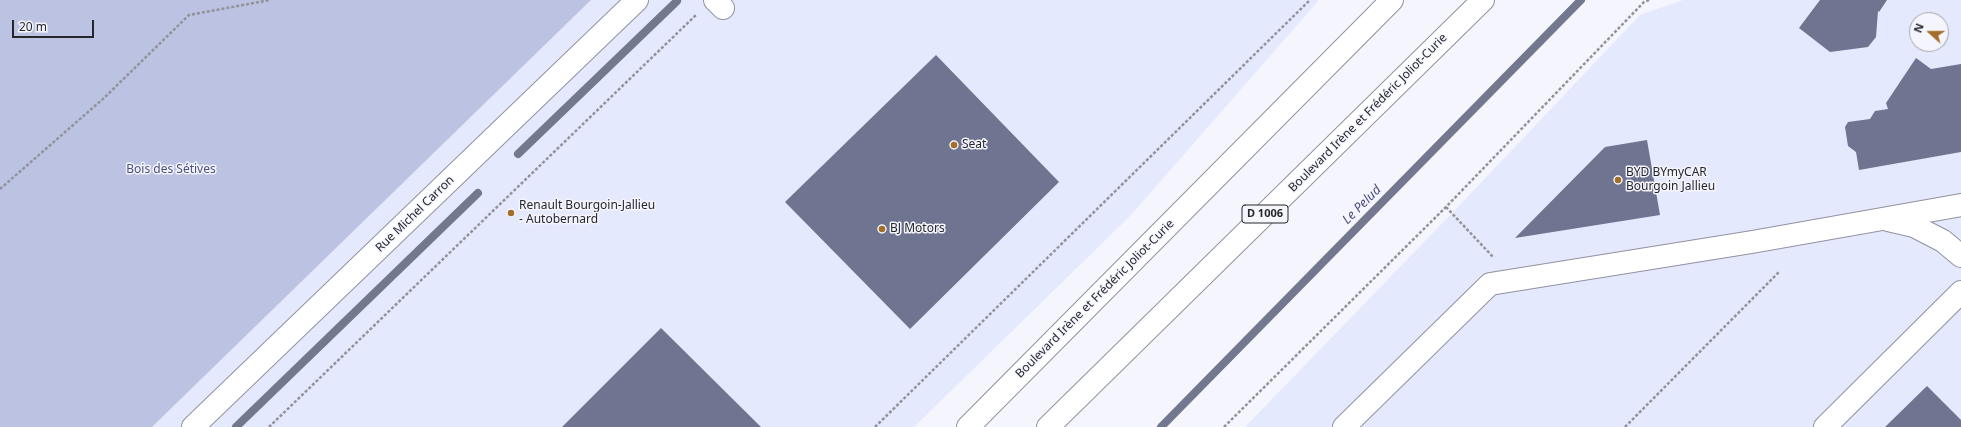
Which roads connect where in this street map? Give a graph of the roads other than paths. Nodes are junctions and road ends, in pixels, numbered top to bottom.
1 (637, 0) edge
2 (1392, 0) edge
3 (1482, 0) edge
4 (1958, 207) edge
5 (1881, 219) junction
6 (1961, 256) edge
7 (1961, 292) edge
8 (194, 427) edge
9 (968, 427) edge
10 (1048, 427) edge
11 (1344, 427) edge
12 (1824, 427) edge

1 - 8 main road, Rue Michel Carron
2 - 9 main road, Boulevard Irène et Frédéric Joliot-Curie
3 - 10 main road, Boulevard Irène et Frédéric Joliot-Curie / D 1006
4 - 5 main road
5 - 6 main road
5 - 11 main road
7 - 12 main road

